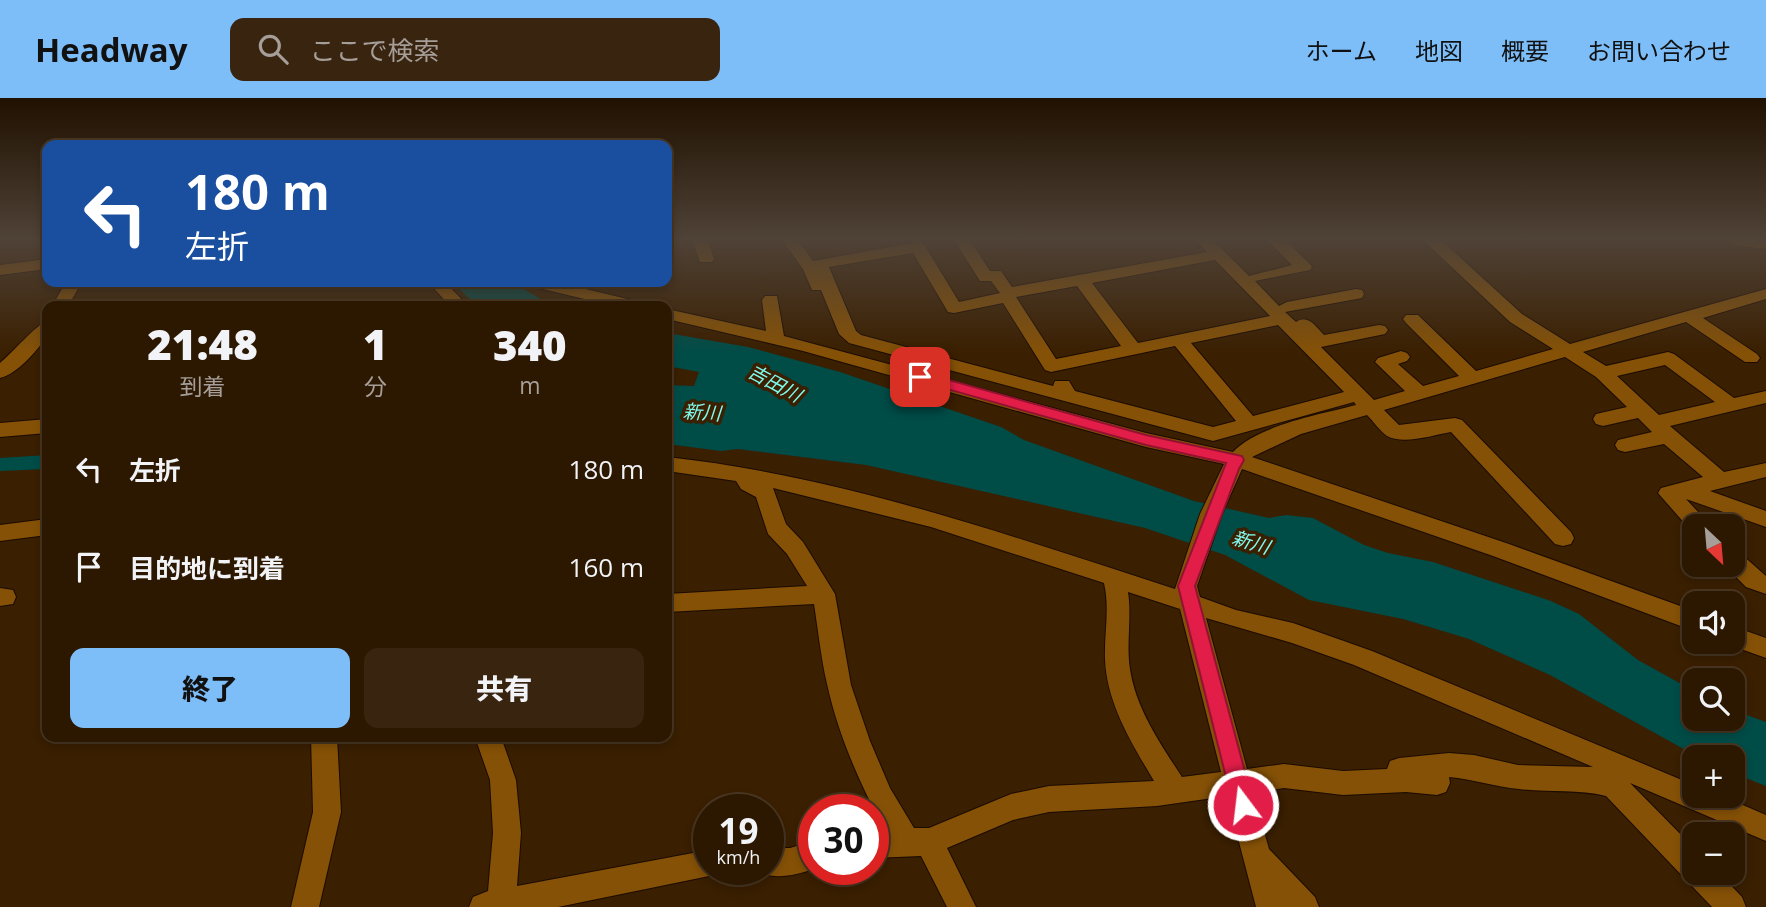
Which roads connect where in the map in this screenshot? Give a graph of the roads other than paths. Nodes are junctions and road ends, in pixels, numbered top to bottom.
1 (1257, 277) edge
2 (815, 278) edge
3 (825, 278) edge
4 (937, 278) edge
5 (997, 278) edge
6 (1091, 278) edge
7 (1249, 278) edge
8 (1474, 278) edge
9 (1081, 280) junction
10 (441, 287) edge
11 (553, 287) edge
12 (1356, 294) dead end
13 (1008, 295) junction
14 (1764, 296) edge
15 (771, 300) dead end
16 (454, 301) edge
17 (610, 301) edge
18 (1284, 313) junction
19 (672, 315) edge
20 (1687, 315) junction
21 (1412, 319) dead end
22 (1379, 330) dead end
23 (42, 332) edge
24 (776, 340) junction
25 (1179, 340) junction
26 (1133, 349) junction
27 (1569, 351) junction
28 (1401, 357) dead end
29 (1761, 361) edge
30 (864, 362) junction
31 (1052, 366) junction
32 (0, 372) edge
33 (1603, 373) junction
34 (1472, 378) junction
35 (1419, 393) junction
36 (1068, 396) junction
37 (1766, 397) edge
38 (1362, 404) junction
39 (1731, 405) junction
40 (1603, 419) dead end
41 (1655, 423) junction
42 (1249, 424) junction
43 (42, 426) edge
44 (0, 430) edge
45 (1625, 444) dead end
46 (1234, 464) junction
47 (672, 465) edge
48 (1766, 470) edge
49 (742, 473) junction
50 (1720, 480) junction
51 (1682, 489) junction
52 (1688, 514) edge
53 (1766, 519) edge
54 (42, 520) edge
55 (0, 525) edge
56 (42, 528) edge
57 (0, 533) edge
58 (1563, 538) dead end
59 (1745, 572) edge
60 (1114, 579) junction
61 (1766, 585) edge
62 (824, 594) junction
63 (1188, 595) junction
64 (672, 603) edge
65 (1682, 617) edge
66 (1745, 641) edge
67 (1766, 648) edge
68 (324, 742) edge
69 (490, 742) edge
70 (1580, 751) junction
71 (1235, 775) junction
72 (1437, 783) dead end
73 (1613, 785) junction
74 (1175, 790) junction
75 (1766, 828) edge
76 (918, 842) junction
77 (889, 843) edge
78 (1256, 855) junction
79 (1682, 856) edge
80 (693, 867) edge
81 (1711, 885) edge
82 (492, 905) edge
83 (305, 907) edge
84 (962, 907) edge
85 (1270, 907) edge
86 (1305, 907) edge
87 (1732, 907) edge

1 - 18 street
2 - 30 street
3 - 36 street
4 - 13 street
5 - 13 street
6 - 9 street
7 - 18 street
8 - 27 street
9 - 13 street
9 - 26 street
10 - 16 street
11 - 17 street
12 - 18 street
13 - 31 street
14 - 20 street
15 - 24 street
18 - 22 street
18 - 25 street
18 - 38 street
19 - 24 street
20 - 27 street
20 - 29 street
21 - 34 street
23 - 32 street
24 - 30 street
25 - 26 street
25 - 42 street
26 - 31 street
27 - 33 street
27 - 34 street
28 - 35 street
30 - 46 street
31 - 36 street
33 - 39 street
33 - 41 street
34 - 35 street
35 - 38 street
36 - 42 street
37 - 39 street
38 - 42 street
38 - 46 street
38 - 58 street
39 - 41 street
40 - 41 street
41 - 45 street
41 - 50 street
43 - 44 street
46 - 63 street
46 - 65 street
47 - 49 street
48 - 50 street
49 - 60 street
49 - 62 street
50 - 51 street
51 - 52 street
51 - 53 street
54 - 55 street
56 - 57 street
59 - 61 street
60 - 63 street
60 - 74 street
62 - 64 street
62 - 76 street
63 - 70 street
63 - 71 street
66 - 67 street
68 - 83 street
69 - 82 street
70 - 73 street
70 - 75 street
71 - 72 street
71 - 73 street
71 - 74 street
71 - 78 street
73 - 79 street
74 - 76 street
76 - 77 street
76 - 84 street
78 - 85 street
78 - 86 street
80 - 82 street
81 - 87 street

